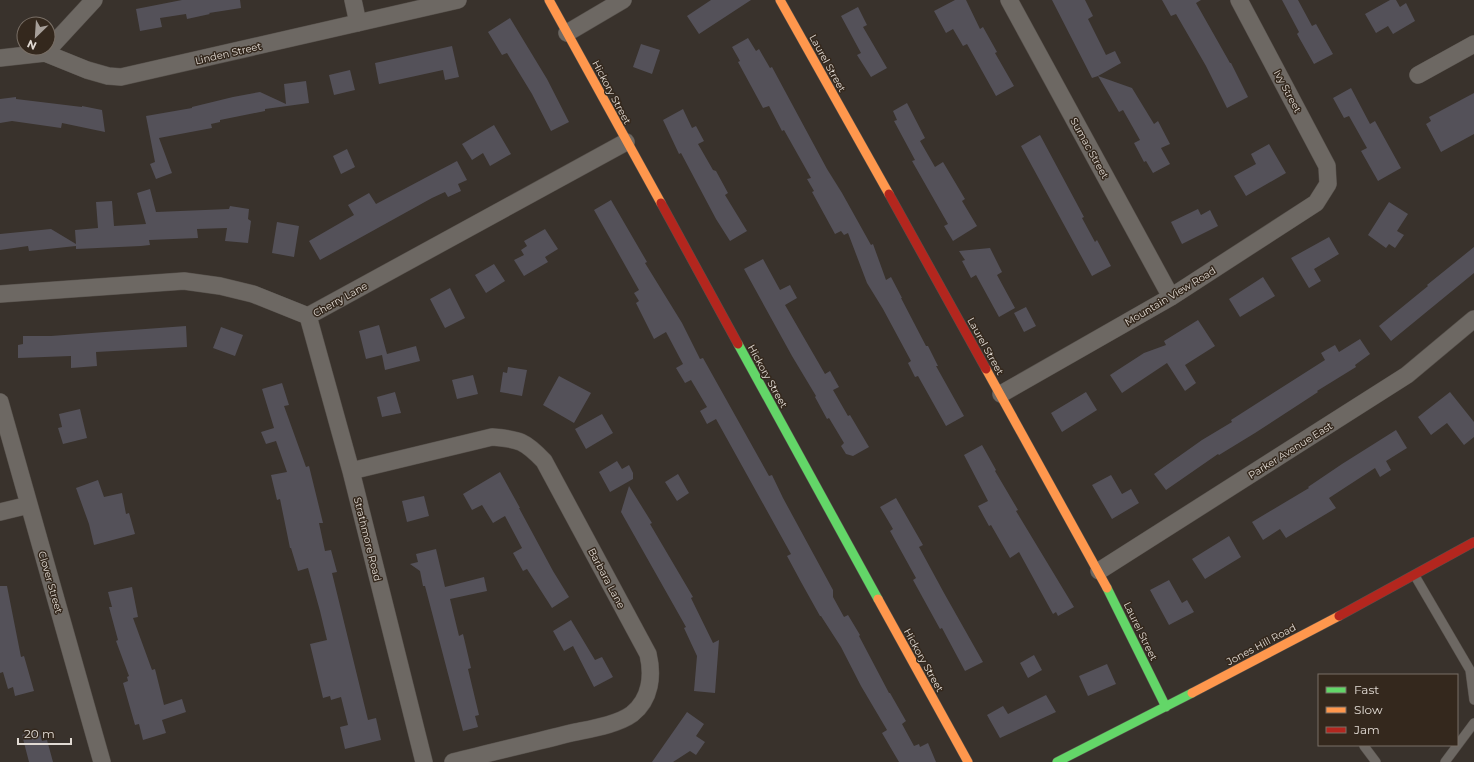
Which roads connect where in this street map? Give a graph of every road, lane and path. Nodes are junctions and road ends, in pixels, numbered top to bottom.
1 (94, 0) edge
2 (353, 0) edge
3 (458, 0) edge
4 (549, 0) edge
5 (623, 0) edge
6 (780, 0) edge
7 (1009, 0) edge
8 (1239, 0) edge
9 (358, 23) junction
10 (567, 33) junction
11 (56, 42) edge
12 (1474, 44) edge
13 (18, 56) edge
14 (53, 56) edge
15 (0, 58) edge
16 (1418, 75) dead end
17 (626, 142) junction
18 (1328, 184) joint
19 (0, 294) edge
20 (1171, 297) junction
21 (308, 316) junction
22 (1474, 319) edge
23 (1000, 394) junction
24 (0, 402) edge
25 (351, 472) junction
26 (29, 505) junction
27 (0, 512) edge
28 (1474, 542) edge
29 (1099, 571) junction
30 (1415, 576) junction
31 (1474, 700) edge
32 (1166, 707) junction
33 (1474, 723) edge
34 (1458, 744) edge
35 (1364, 746) edge
36 (1456, 746) edge
37 (102, 762) edge
38 (424, 762) edge
39 (453, 762) edge
40 (968, 762) edge
41 (1057, 762) edge
42 (1376, 762) edge
43 (1444, 762) edge

1 - 11 street
2 - 9 street
3 - 9 street, Linden Street
4 - 10 street, Hickory Street
5 - 10 street
6 - 23 street, Laurel Street
7 - 20 street, Sumac Street
8 - 18 street, Ivy Street
9 - 14 street, Linden Street
10 - 17 street, Hickory Street
12 - 16 street
13 - 15 street, Linden Street
17 - 21 street, Cherry Lane
17 - 40 street, Hickory Street
18 - 20 street, Mountain View Road
19 - 21 street, Cherry Lane
20 - 23 street, Mountain View Road
21 - 25 street, Strathmore Road
22 - 29 street, Parker Avenue East
23 - 29 street, Laurel Street
24 - 26 street, Clover Street
25 - 38 street, Strathmore Road
25 - 39 street, Barbara Lane
26 - 27 street
26 - 37 street, Clover Street
28 - 30 street, Jones Hill Road
29 - 32 street, Laurel Street
30 - 31 lane
30 - 32 street, Jones Hill Road
32 - 41 street, Jones Hill Road
33 - 34 lane
35 - 42 lane
36 - 43 lane

